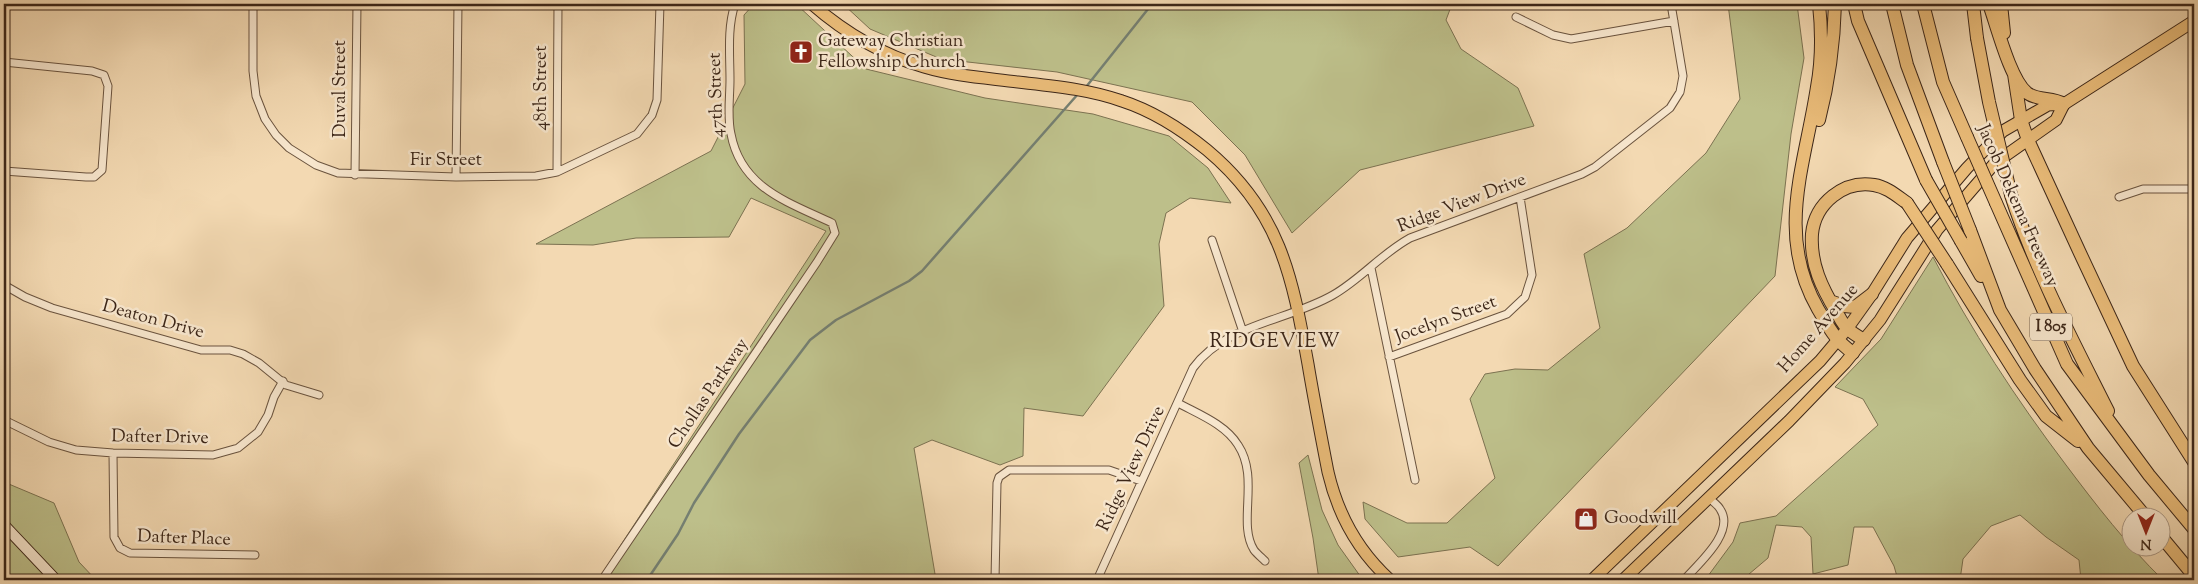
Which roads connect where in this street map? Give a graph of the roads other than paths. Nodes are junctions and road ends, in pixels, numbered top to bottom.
1 (253, 4) edge
2 (357, 4) edge
3 (458, 4) edge
4 (558, 4) edge
5 (660, 4) edge
6 (735, 4) edge
7 (812, 4) edge
8 (1671, 4) edge
9 (1819, 4) edge
10 (1835, 4) edge
11 (1854, 4) edge
12 (1892, 4) edge
13 (1923, 4) edge
14 (1973, 4) edge
15 (1989, 4) edge
16 (2001, 4) edge
17 (1516, 16) dead end
18 (1674, 21) junction
19 (2194, 21) edge
20 (2006, 53) junction
21 (4, 62) edge
22 (2014, 74) junction
23 (2064, 104) junction
24 (2021, 120) junction
25 (2028, 140) junction
26 (4, 171) edge
27 (557, 172) junction
28 (355, 175) junction
29 (456, 177) junction
30 (1799, 187) junction
31 (2194, 188) edge
32 (2119, 197) dead end
33 (1520, 198) junction
34 (832, 223) joint
35 (1212, 240) dead end
36 (1371, 268) junction
37 (4, 285) edge
38 (1872, 294) junction
39 (1830, 301) junction
40 (1299, 310) junction
41 (2000, 310) junction
42 (1847, 329) junction
43 (1243, 332) junction
44 (1864, 340) junction
45 (1837, 341) junction
46 (1853, 353) junction
47 (1389, 357) junction
48 (282, 381) junction
49 (319, 395) dead end
50 (1178, 403) junction
51 (4, 420) edge
52 (2124, 442) junction
53 (2088, 448) junction
54 (113, 453) junction
55 (2194, 462) edge
56 (1415, 480) dead end
57 (1141, 481) junction
58 (1709, 498) junction
59 (2137, 506) edge
60 (4, 525) edge
61 (2194, 529) edge
62 (2170, 547) edge
63 (255, 555) dead end
64 (1265, 561) dead end
65 (2194, 576) edge
66 (56, 580) edge
67 (602, 580) edge
68 (995, 580) edge
69 (1098, 580) edge
70 (1390, 580) edge
71 (1592, 580) edge
72 (1623, 580) edge
73 (1684, 580) edge

1 - 28 street, Fir Street
2 - 28 street, Duval Street
3 - 29 street
4 - 27 street, 48th Street
5 - 27 street, Fir Street
6 - 34 street, 47th Street
7 - 40 main road
8 - 18 street, Ridge View Drive
9 - 30 highway
10 - 30 highway
11 - 41 highway, bridge
12 - 41 highway, I 805, bridge
13 - 52 highway, Jacob Dekema Freeway / I 805, bridge
14 - 52 highway, bridge
15 - 20 highway
16 - 20 highway
17 - 18 street
18 - 33 street, Ridge View Drive
19 - 23 main road, Home Avenue
20 - 22 highway
21 - 26 street
22 - 23 highway
22 - 24 highway
23 - 24 main road, Home Avenue
23 - 25 main road, Home Avenue
24 - 25 highway
24 - 38 main road, Home Avenue
25 - 44 main road, Home Avenue
25 - 55 highway
27 - 29 street, Fir Street
28 - 29 street, Fir Street
30 - 45 highway
31 - 32 street
33 - 36 street, Ridge View Drive
33 - 47 street, Jocelyn Street
34 - 67 street, Chollas Parkway
35 - 43 street
36 - 40 street, Ridge View Drive
36 - 47 street
37 - 48 street, Deaton Drive
38 - 39 highway
38 - 42 main road, Home Avenue
39 - 42 highway
39 - 53 highway, bridge
40 - 43 street, Ridge View Drive
40 - 70 main road
41 - 53 highway, I 805
42 - 44 highway
42 - 45 main road, Home Avenue
43 - 50 street, Ridge View Drive
44 - 46 main road, Home Avenue
45 - 46 highway
45 - 71 main road, Home Avenue
46 - 58 main road, Home Avenue
47 - 56 street
48 - 49 street, Deaton Drive
48 - 54 street, Dafter Drive
50 - 57 street, Ridge View Drive
50 - 64 street
51 - 54 street, Dafter Drive
52 - 61 highway, Jacob Dekema Freeway / I 805
53 - 59 highway, I 805
54 - 63 street, Dafter Place
57 - 68 street
57 - 69 street, Ridge View Drive
58 - 72 main road, Home Avenue
58 - 73 street
60 - 66 main road
62 - 65 highway

